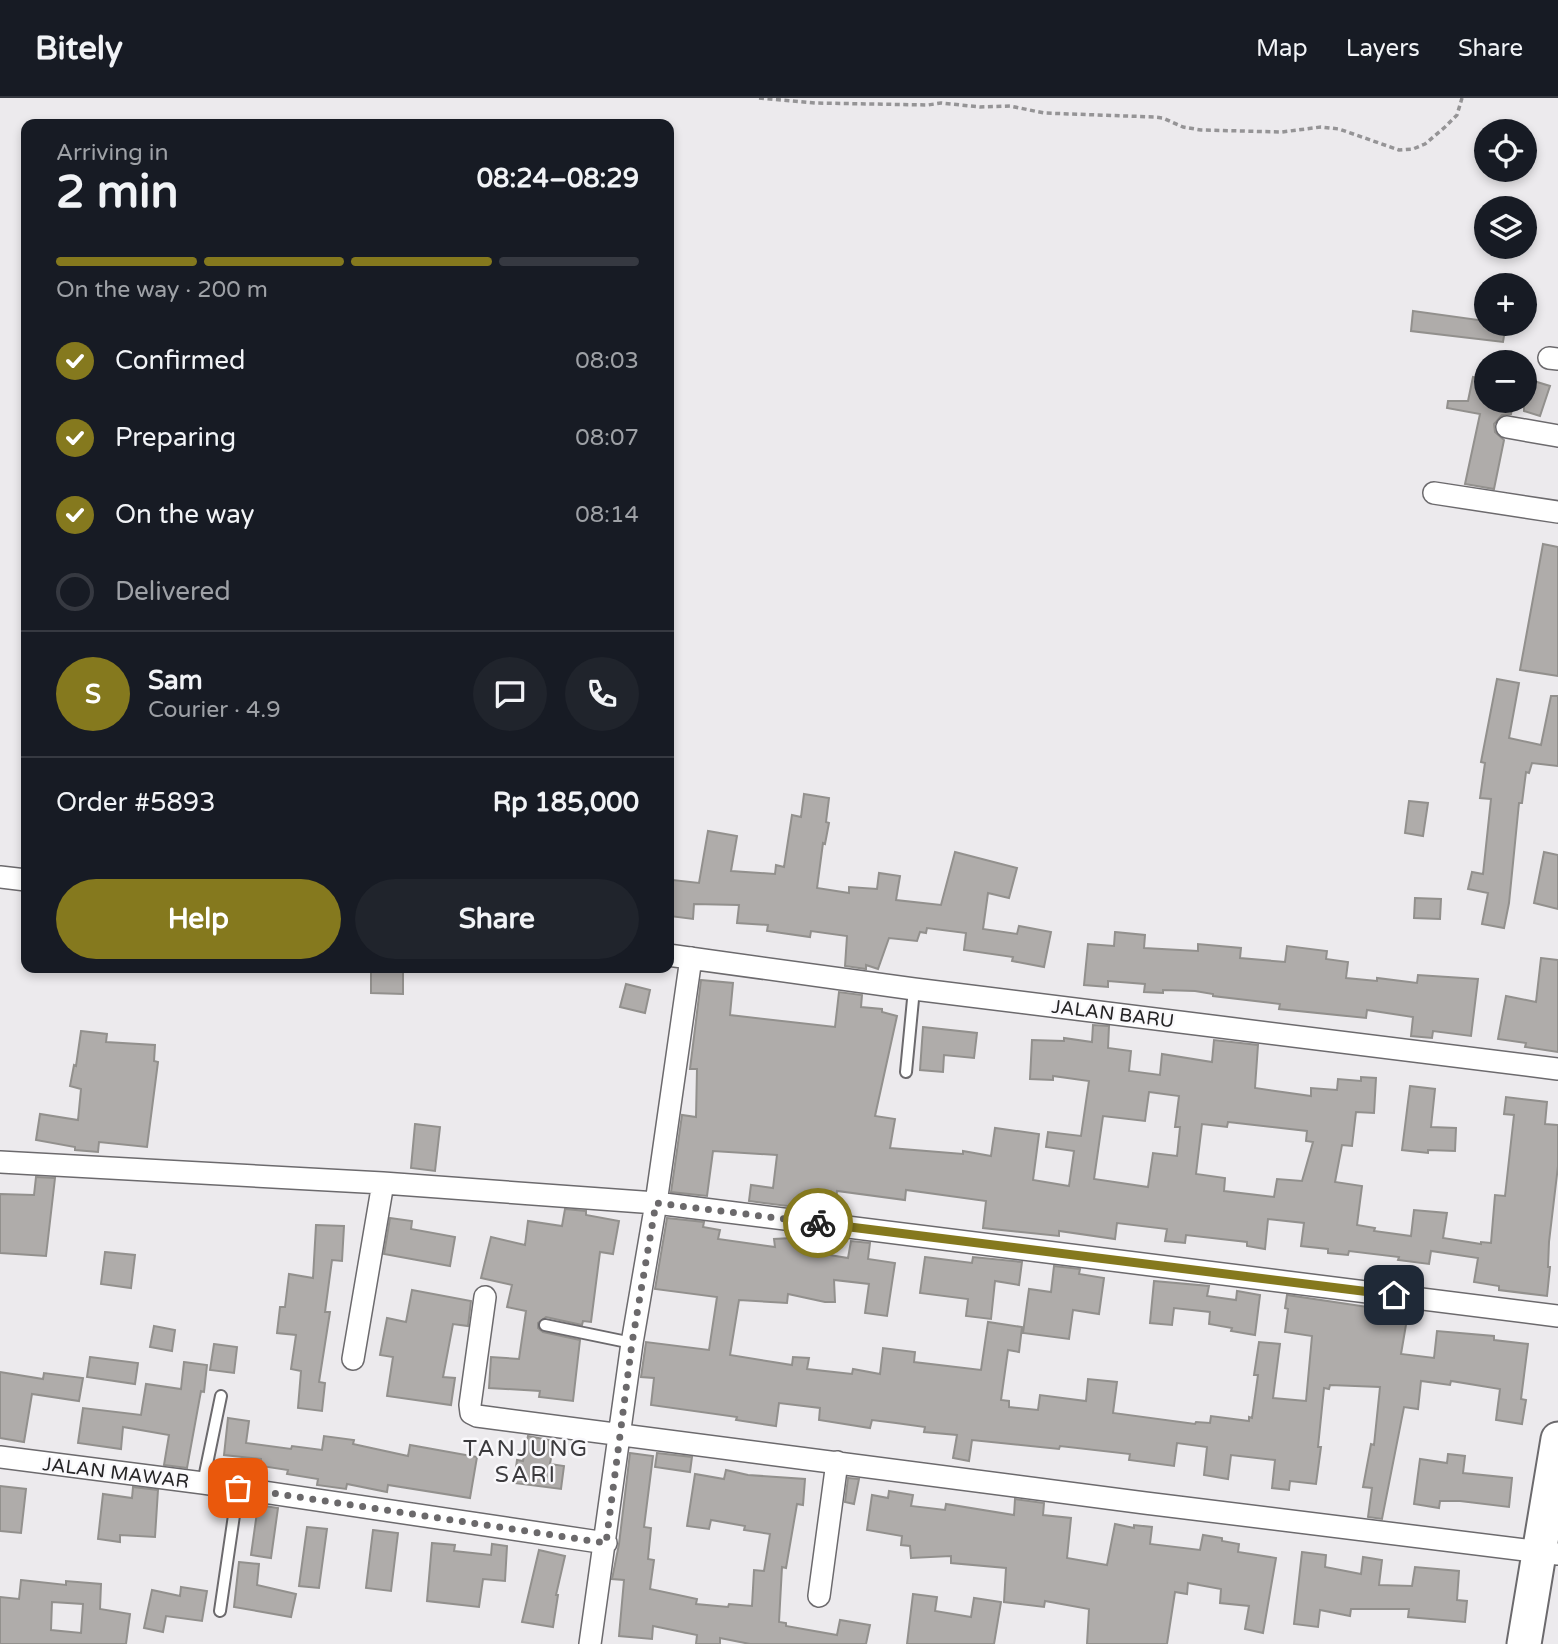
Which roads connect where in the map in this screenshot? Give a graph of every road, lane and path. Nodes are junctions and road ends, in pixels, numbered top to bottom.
1 (759, 98) edge
2 (1462, 98) edge
3 (1507, 427) dead end
4 (1558, 436) edge
5 (1434, 493) dead end
6 (1558, 512) edge
7 (0, 877) edge
8 (21, 879) edge
9 (674, 957) edge
10 (691, 958) junction
11 (914, 989) junction
12 (1558, 1069) edge
13 (906, 1072) dead end
14 (0, 1162) edge
15 (383, 1183) junction
16 (656, 1203) junction
17 (485, 1297) dead end
18 (1558, 1315) edge
19 (545, 1325) dead end
20 (632, 1343) junction
21 (353, 1359) dead end
22 (221, 1396) dead end
23 (621, 1435) junction
24 (1558, 1439) edge
25 (0, 1457) edge
26 (837, 1462) junction
27 (203, 1483) junction
28 (238, 1488) junction
29 (606, 1543) junction
30 (1549, 1552) edge
31 (818, 1596) dead end
32 (220, 1611) dead end
33 (590, 1644) edge
34 (1524, 1644) edge

1 - 2 path
3 - 4 street
5 - 6 street
7 - 8 street
9 - 10 street, JALAN BARU
10 - 11 street, JALAN BARU
10 - 16 street
11 - 12 street, JALAN BARU
11 - 13 lane
14 - 15 street
15 - 16 street
15 - 21 street
16 - 18 street
16 - 20 street
17 - 23 street
19 - 20 lane
20 - 23 street
22 - 27 lane
23 - 26 street
23 - 29 street
24 - 30 main road
25 - 27 street, JALAN MAWAR
26 - 30 street
26 - 31 street
27 - 28 street, JALAN MAWAR
28 - 29 street, JALAN MAWAR
28 - 32 lane
29 - 33 street
30 - 34 main road

